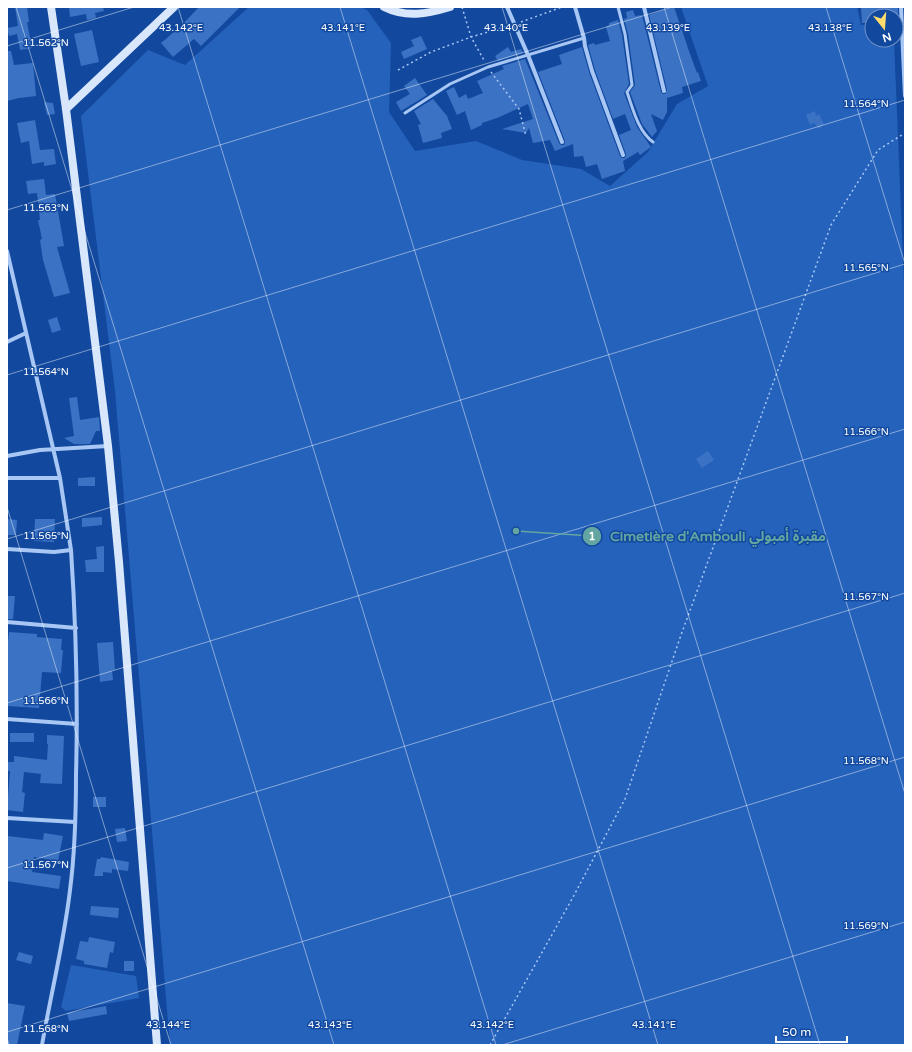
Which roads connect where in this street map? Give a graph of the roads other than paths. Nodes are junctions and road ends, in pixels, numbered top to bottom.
1 (51, 7) edge
2 (174, 7) edge
3 (384, 7) edge
4 (450, 7) edge
5 (507, 7) edge
6 (575, 7) edge
7 (618, 7) edge
8 (644, 7) edge
9 (584, 38) junction
10 (904, 41) edge
11 (528, 55) junction
12 (905, 87) edge
13 (664, 91) dead end
14 (905, 96) edge
15 (66, 109) junction
16 (405, 113) dead end
17 (562, 142) dead end
18 (652, 142) dead end
19 (623, 155) dead end
20 (7, 251) edge
21 (26, 333) junction
22 (7, 342) edge
23 (108, 446) junction
24 (54, 448) junction
25 (7, 456) edge
26 (7, 478) edge
27 (60, 478) junction
28 (7, 549) edge
29 (71, 550) junction
30 (7, 622) edge
31 (76, 628) junction
32 (7, 719) edge
33 (77, 724) junction
34 (7, 818) edge
35 (75, 822) junction
36 (42, 1045) edge
37 (157, 1045) edge

1 - 15 street
2 - 15 street
3 - 4 street
5 - 11 street
6 - 9 street
7 - 18 lane
8 - 13 street
9 - 11 lane
9 - 19 street
10 - 12 street
11 - 16 lane
11 - 17 street
12 - 14 street
15 - 23 street
20 - 21 street
21 - 22 street
21 - 24 street
23 - 24 street
23 - 37 street
24 - 25 street
24 - 27 street
26 - 27 street
27 - 29 street
28 - 29 street
29 - 31 street
30 - 31 street
31 - 33 street
32 - 33 street
33 - 35 street
34 - 35 street
35 - 36 street

